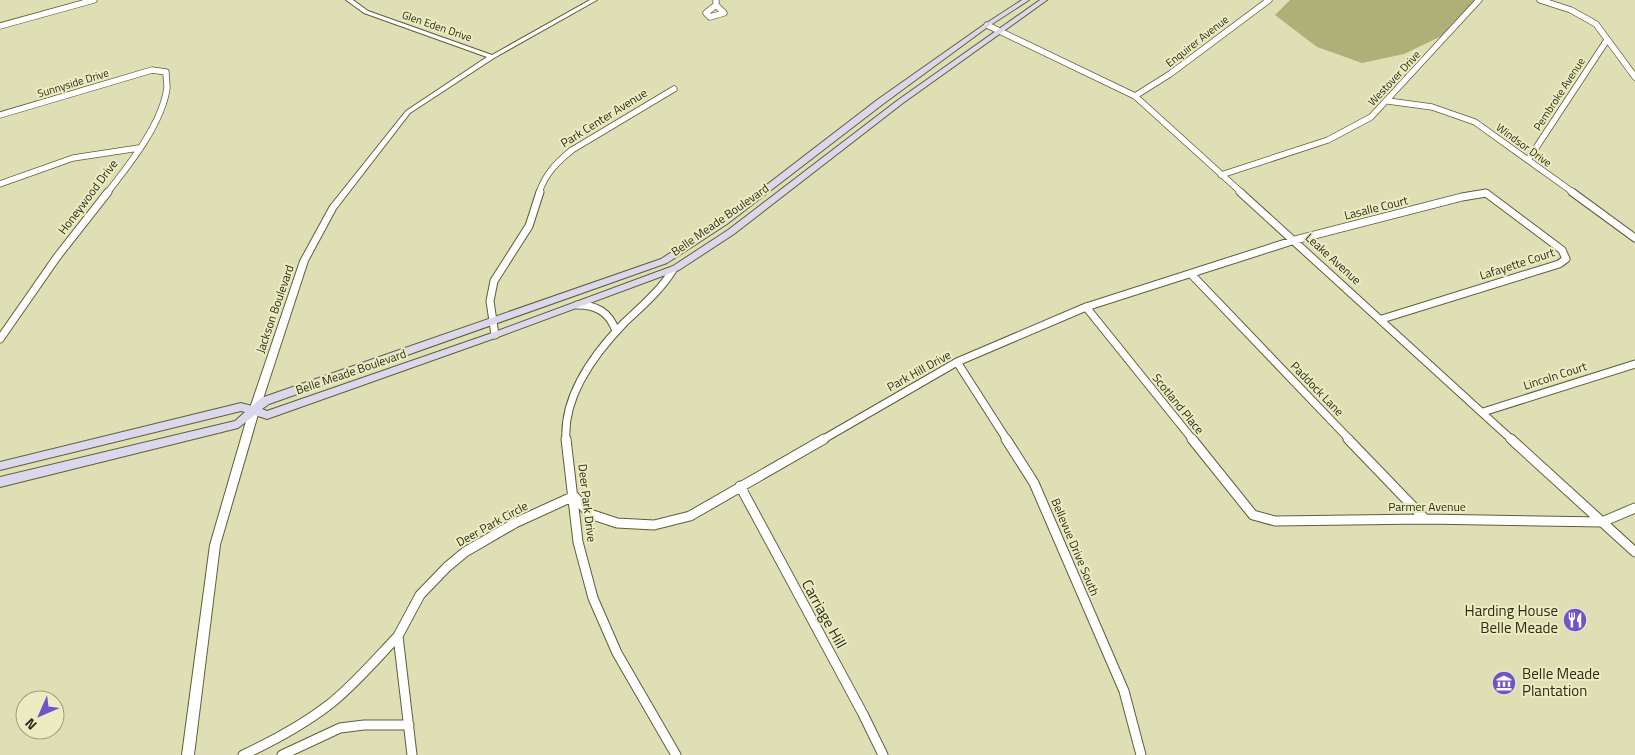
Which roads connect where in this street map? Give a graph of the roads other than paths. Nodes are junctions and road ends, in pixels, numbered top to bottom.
1 (94, 0) edge
2 (349, 0) edge
3 (594, 0) edge
4 (1026, 0) edge
5 (1044, 0) edge
6 (1269, 0) edge
7 (1479, 0) edge
8 (1540, 0) edge
9 (987, 25) junction
10 (0, 26) edge
11 (997, 30) junction
12 (1607, 40) junction
13 (492, 56) junction
14 (152, 70) joint
15 (1635, 78) edge
16 (906, 84) junction
17 (918, 88) junction
18 (674, 89) dead end
19 (1135, 96) junction
20 (1388, 101) junction
21 (880, 102) junction
22 (892, 108) junction
23 (0, 115) edge
24 (140, 148) junction
25 (1528, 160) junction
26 (1221, 175) junction
27 (0, 184) edge
28 (1462, 197) joint
29 (1635, 238) edge
30 (1296, 240) junction
31 (664, 261) junction
32 (673, 270) junction
33 (1192, 275) junction
34 (572, 294) junction
35 (577, 306) junction
36 (1086, 307) junction
37 (1382, 319) junction
38 (492, 322) junction
39 (616, 331) junction
40 (495, 335) junction
41 (0, 339) edge
42 (397, 355) junction
43 (957, 362) junction
44 (1635, 364) edge
45 (401, 369) junction
46 (254, 411) junction
47 (1483, 412) junction
48 (0, 466) edge
49 (0, 482) edge
50 (740, 486) junction
51 (574, 496) junction
52 (1635, 508) edge
53 (1253, 515) joint
54 (1425, 519) junction
55 (1602, 522) junction
56 (1635, 552) edge
57 (398, 636) junction
58 (409, 725) junction
59 (188, 755) edge
60 (243, 755) edge
61 (282, 755) edge
62 (412, 755) edge
63 (676, 755) edge
64 (882, 755) edge
65 (1141, 755) edge

1 - 10 street
2 - 13 street, Glen Eden Drive
3 - 13 street, Jackson Boulevard
4 - 9 main road, Belle Meade Boulevard
5 - 11 main road, Belle Meade Boulevard
6 - 19 street, Enquirer Avenue
7 - 20 street, Westover Drive
8 - 12 street
9 - 11 street, Leake Avenue
9 - 16 main road, Belle Meade Boulevard
11 - 17 main road, Belle Meade Boulevard
11 - 19 street, Leake Avenue
12 - 15 street
12 - 25 street, Pembroke Avenue
13 - 46 street, Jackson Boulevard
14 - 23 street, Sunnyside Drive
14 - 24 street, Honeywood Drive
16 - 17 main road
16 - 21 main road, Belle Meade Boulevard
17 - 22 main road, Belle Meade Boulevard
18 - 38 street, Park Center Avenue
19 - 26 street, Leake Avenue
20 - 25 street, Windsor Drive
20 - 26 street, Westover Drive
21 - 22 main road
21 - 31 main road, Belle Meade Boulevard
22 - 32 main road, Belle Meade Boulevard
24 - 27 street
24 - 41 street, Honeywood Drive
25 - 29 street, Windsor Drive
26 - 30 street, Leake Avenue
28 - 30 street, Lasalle Court
28 - 37 street, Lafayette Court
30 - 33 street, Park Hill Drive
30 - 37 street, Leake Avenue
31 - 32 main road
31 - 34 main road, Belle Meade Boulevard
32 - 35 main road, Belle Meade Boulevard
32 - 39 street, Deer Park Drive
33 - 36 street, Park Hill Drive
33 - 54 street, Paddock Lane
34 - 35 main road
34 - 38 main road, Belle Meade Boulevard
35 - 39 street
35 - 40 main road, Belle Meade Boulevard
36 - 43 street, Park Hill Drive
36 - 53 street, Scotland Place
37 - 47 street, Leake Avenue
38 - 40 street, Park Center Avenue
38 - 42 main road, Belle Meade Boulevard
39 - 51 street, Deer Park Drive
40 - 45 main road, Belle Meade Boulevard
42 - 45 main road
42 - 46 main road, Belle Meade Boulevard
43 - 50 street, Park Hill Drive
43 - 65 street, Bellevue Drive South
44 - 47 street, Lincoln Court
45 - 46 main road, Belle Meade Boulevard
46 - 48 main road, Belle Meade Boulevard
46 - 49 main road, Belle Meade Boulevard
46 - 59 street, Jackson Boulevard
47 - 55 street, Leake Avenue
50 - 51 street, Park Hill Drive
50 - 64 street, Carriage Hill
51 - 57 street, Deer Park Circle
51 - 63 street, Deer Park Drive
52 - 55 street
53 - 54 street, Parmer Avenue
54 - 55 street, Parmer Avenue
55 - 56 street, Leake Avenue
57 - 58 street
57 - 60 street, Deer Park Circle
58 - 61 street
58 - 62 street

